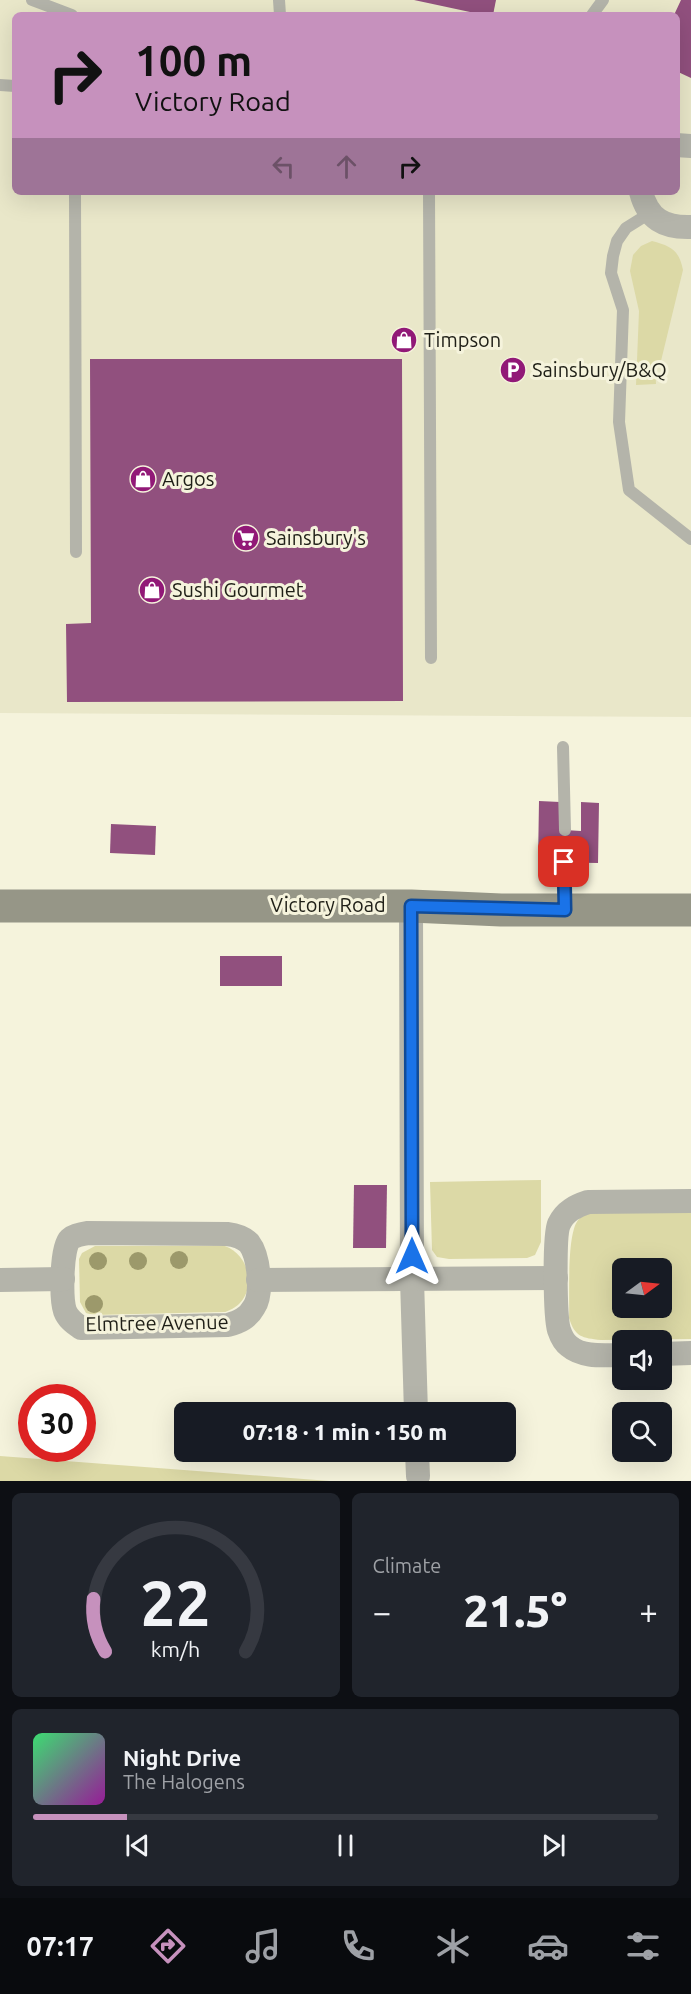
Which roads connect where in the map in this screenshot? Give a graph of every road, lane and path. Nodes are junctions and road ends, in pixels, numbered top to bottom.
1 (32, 0) edge
2 (64, 12) edge
3 (75, 195) edge
4 (429, 195) edge
5 (646, 202) edge
6 (691, 226) edge
7 (691, 539) edge
8 (76, 552) dead end
9 (431, 658) dead end
10 (563, 747) dead end
11 (565, 830) dead end
12 (564, 862) dead end
13 (0, 906) edge
14 (411, 906) junction
15 (565, 910) junction
16 (691, 910) edge
17 (691, 1201) edge
18 (556, 1278) junction
19 (63, 1279) junction
20 (412, 1279) junction
21 (0, 1280) edge
22 (258, 1280) junction
23 (691, 1353) edge
24 (672, 1354) edge
25 (612, 1355) edge
26 (416, 1402) edge
27 (417, 1462) edge
28 (418, 1476) dead end

1 - 2 lane
3 - 8 lane
4 - 9 lane
5 - 6 street
5 - 7 lane
10 - 11 lane
12 - 15 lane
13 - 14 street, Victory Road
14 - 15 street, Victory Road
14 - 20 street
15 - 16 street, Victory Road
17 - 18 street
18 - 20 street
18 - 25 street
19 - 21 street
19 - 22 street, Elmtree Avenue
19 - 22 street, Elmtree Avenue
20 - 22 street
20 - 26 street
23 - 24 street
27 - 28 street

